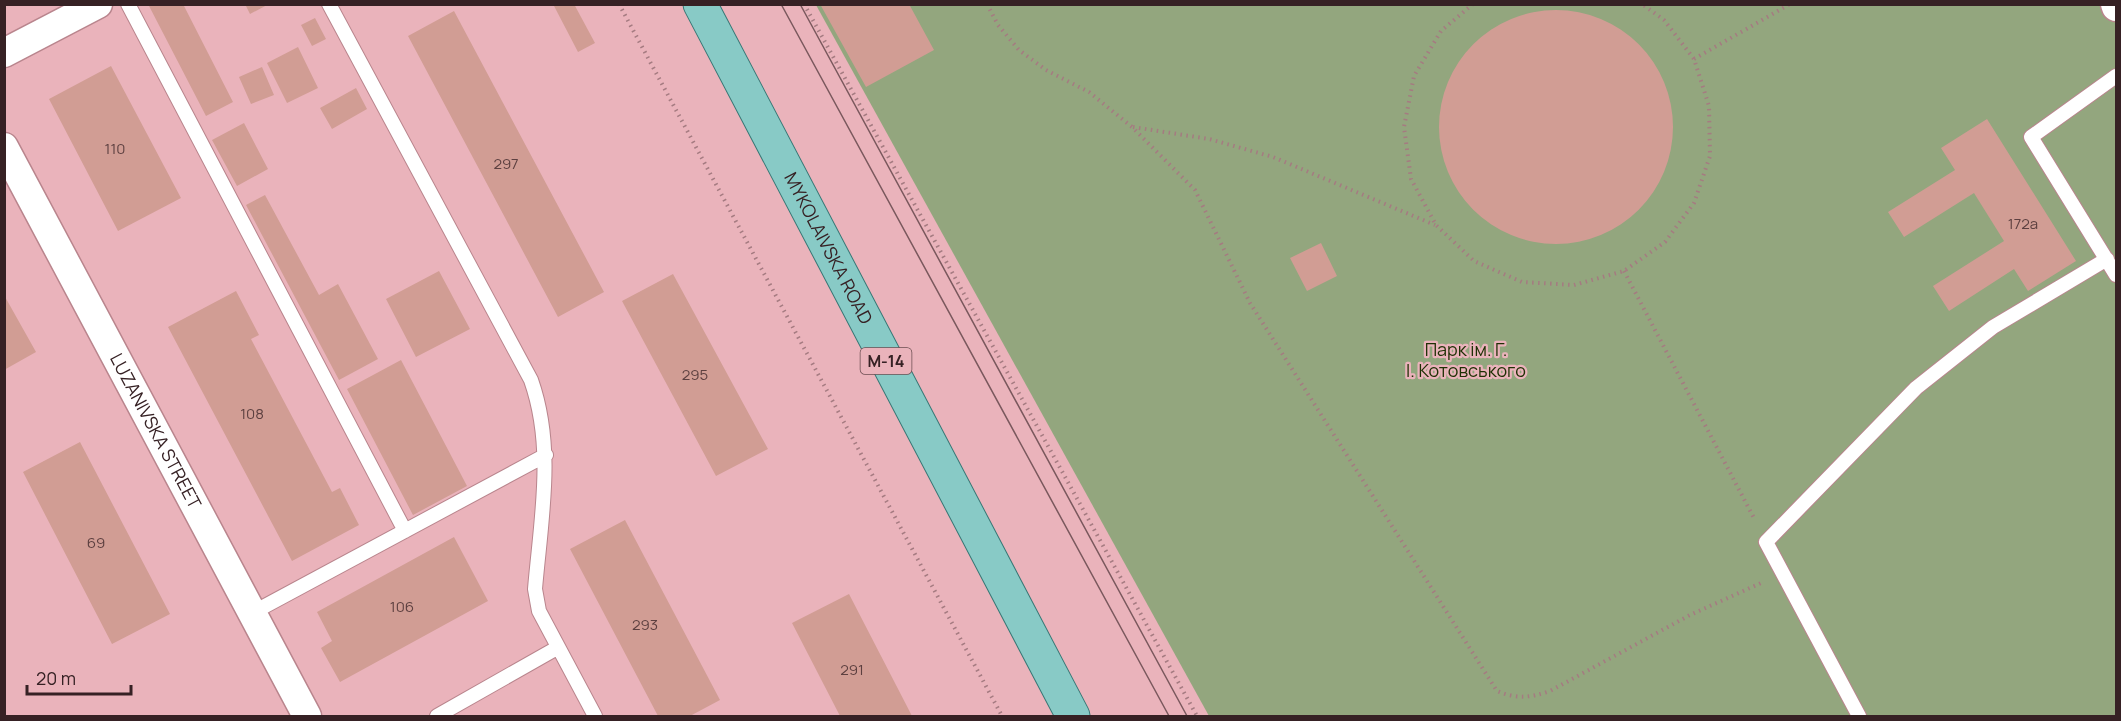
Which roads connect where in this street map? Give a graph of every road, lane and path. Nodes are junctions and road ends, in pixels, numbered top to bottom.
1 (98, 4) edge
2 (128, 4) edge
3 (329, 4) edge
4 (619, 4) edge
5 (700, 4) edge
6 (804, 4) edge
7 (987, 4) edge
8 (1473, 4) edge
9 (1642, 4) edge
10 (1790, 4) edge
11 (4, 53) edge
12 (1694, 59) junction
13 (2116, 76) edge
14 (1132, 127) junction
15 (4, 147) edge
16 (1436, 225) junction
17 (2107, 259) junction
18 (1624, 271) junction
19 (2116, 276) edge
20 (546, 455) junction
21 (405, 531) junction
22 (1766, 542) junction
23 (1784, 574) junction
24 (252, 613) junction
25 (557, 648) junction
26 (307, 717) edge
27 (437, 717) edge
28 (595, 717) edge
29 (1002, 717) edge
30 (1073, 717) edge
31 (1197, 717) edge
32 (1859, 717) edge

1 - 11 street
2 - 21 lane
3 - 20 lane
4 - 29 path
5 - 30 main road, MYKOLAIVSKA ROAD / М-14
6 - 31 path
7 - 14 path
8 - 16 path
9 - 12 path
10 - 12 path
12 - 18 path
13 - 17 lane
14 - 16 path
14 - 23 path
15 - 24 street, LUZANIVSKA STREET
16 - 18 path
17 - 19 lane
17 - 22 lane
18 - 22 path
20 - 21 lane
20 - 25 lane
21 - 24 lane
22 - 23 lane
23 - 32 lane
24 - 26 street, LUZANIVSKA STREET
25 - 27 lane
25 - 28 lane

